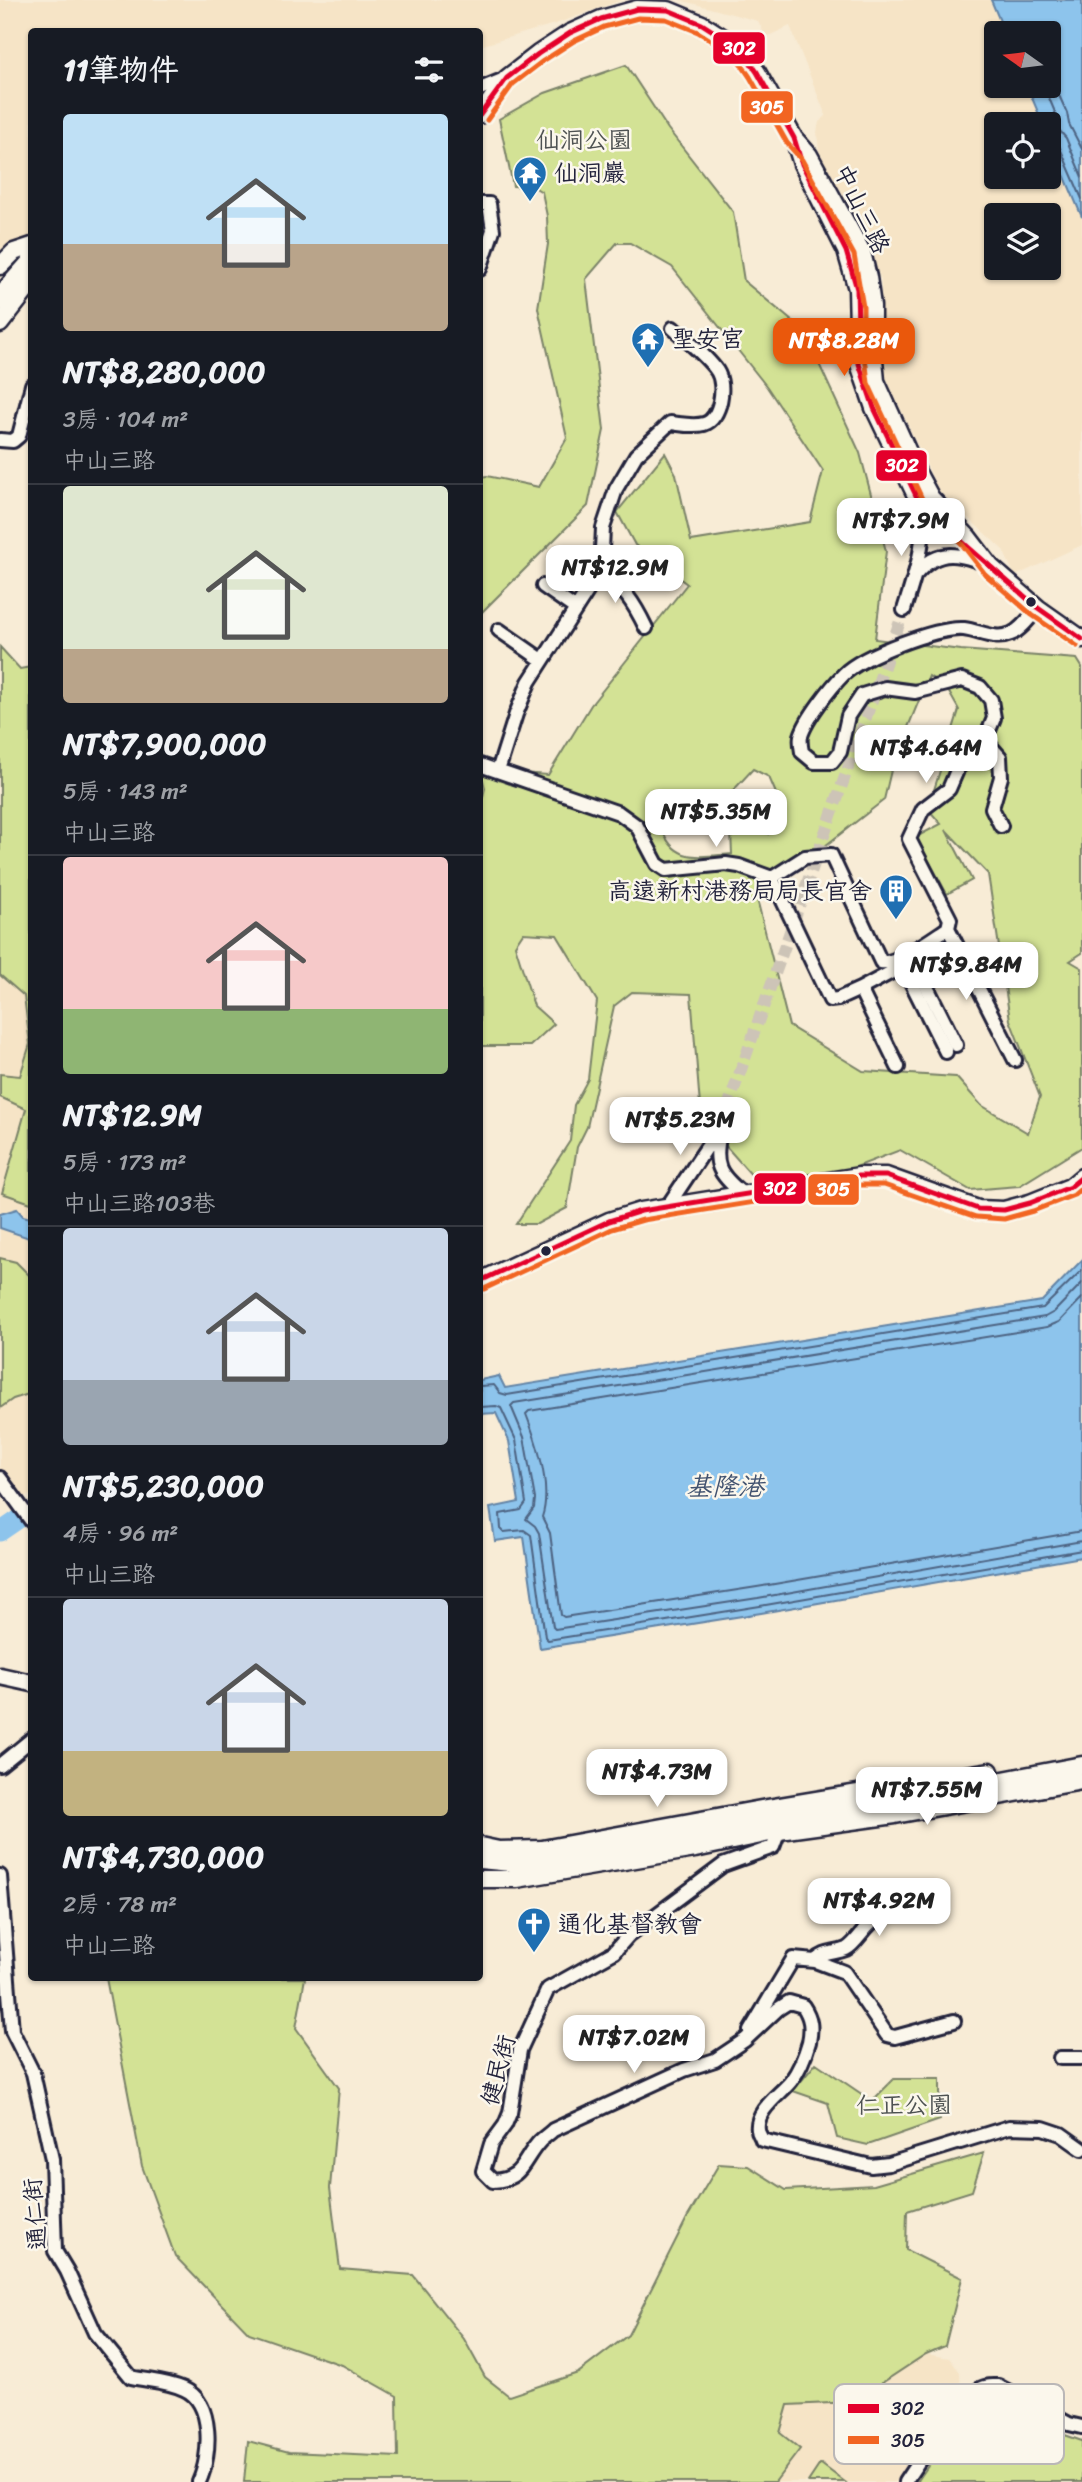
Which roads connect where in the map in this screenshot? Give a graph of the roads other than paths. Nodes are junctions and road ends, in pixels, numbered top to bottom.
1 (507, 78) junction
2 (483, 88) edge
3 (483, 111) edge
4 (794, 138) junction
5 (483, 204) edge
6 (28, 247) edge
7 (28, 254) edge
8 (483, 260) edge
9 (28, 266) edge
10 (7, 281) edge
11 (0, 324) edge
12 (673, 328) dead end
13 (28, 401) edge
14 (0, 440) edge
15 (920, 506) junction
16 (990, 567) junction
17 (601, 570) junction
18 (915, 576) junction
19 (543, 586) dead end
20 (1038, 608) junction
21 (576, 609) junction
22 (904, 610) tunnel mouth
23 (646, 628) dead end
24 (499, 630) dead end
25 (1082, 639) edge
26 (542, 660) junction
27 (985, 740) junction
28 (483, 766) edge
29 (498, 771) junction
30 (1001, 826) dead end
31 (772, 878) junction
32 (948, 928) junction
33 (909, 951) junction
34 (860, 989) junction
35 (1015, 1060) dead end
36 (898, 1067) dead end
37 (1082, 1177) edge
38 (743, 1194) junction
39 (667, 1207) junction
40 (483, 1281) edge
41 (0, 1478) edge
42 (28, 1518) edge
43 (0, 1676) edge
44 (28, 1682) edge
45 (28, 1742) edge
46 (1082, 1754) edge
47 (0, 1765) edge
48 (1082, 1765) edge
49 (1082, 1781) edge
50 (778, 1819) junction
51 (483, 1847) edge
52 (483, 1860) edge
53 (0, 1876) edge
54 (483, 1879) edge
55 (930, 1902) dead end
56 (815, 1961) junction
57 (954, 2021) dead end
58 (745, 2040) junction
59 (1060, 2058) dead end
60 (1082, 2058) edge
61 (1082, 2149) edge
62 (1064, 2421) edge
63 (1082, 2427) edge
64 (918, 2464) edge
65 (199, 2482) edge
66 (905, 2482) edge

1 - 2 street
1 - 3 street, 中山三路
1 - 4 street, 中山三路
4 - 15 street, 中山三路
4 - 16 street, 中山三路
5 - 8 street
6 - 10 street
7 - 10 main road
9 - 10 main road
10 - 11 street
12 - 17 street
13 - 14 street
15 - 16 street, 中山三路
15 - 18 street
16 - 18 street
16 - 20 street, 中山三路
17 - 21 street
17 - 23 street
18 - 22 street
19 - 21 street
20 - 25 street, 中山三路
20 - 27 street
21 - 26 street
24 - 26 street
26 - 29 street
27 - 30 street
27 - 32 street
28 - 29 street
29 - 31 street
31 - 33 street
31 - 34 street
32 - 33 street
32 - 35 street
33 - 34 street
34 - 36 street
37 - 38 street
38 - 39 street
38 - 39 street
39 - 40 street
41 - 42 street
43 - 44 street
45 - 47 street
46 - 50 street
48 - 50 street
49 - 50 street
50 - 51 street
50 - 52 street
50 - 54 street
50 - 58 street, 健民街
53 - 65 street, 通仁街
55 - 56 street
56 - 57 street
56 - 58 street
58 - 61 street, 健民街
59 - 60 street
62 - 63 street
64 - 66 street

